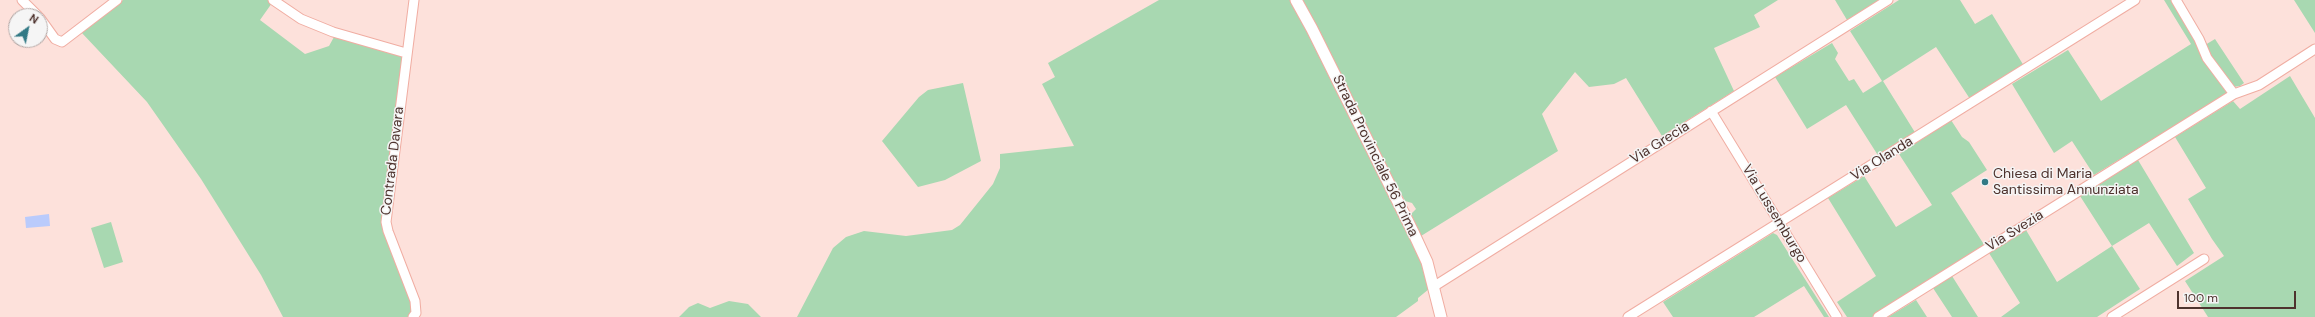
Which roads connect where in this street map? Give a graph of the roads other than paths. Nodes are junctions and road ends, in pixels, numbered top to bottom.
1 (22, 0) edge
2 (117, 0) edge
3 (273, 0) edge
4 (414, 0) edge
5 (1296, 0) edge
6 (1888, 0) edge
7 (2135, 0) edge
8 (2176, 0) edge
9 (30, 8) edge
10 (48, 29) edge
11 (2315, 49) edge
12 (406, 53) junction
13 (2234, 94) junction
14 (1711, 111) junction
15 (1779, 223) junction
16 (2204, 259) dead end
17 (1433, 287) junction
18 (413, 317) edge
19 (1441, 317) edge
20 (1628, 317) edge
21 (1838, 317) edge
22 (1878, 317) edge
23 (2112, 317) edge

1 - 9 street
2 - 10 street
3 - 12 street
4 - 12 street, Contrada Davara
5 - 17 street, Strada Provinciale 56 Prima
6 - 14 street, Via Grecia
7 - 15 street, Via Olanda
8 - 13 street
11 - 13 street, Via Svezia
12 - 18 street, Contrada Davara
13 - 22 street, Via Svezia
14 - 15 street, Via Lussemburgo
14 - 17 street, Via Grecia
15 - 20 street, Via Olanda
15 - 21 street, Via Lussemburgo
16 - 23 street
17 - 19 street, Strada Provinciale 56 Prima

